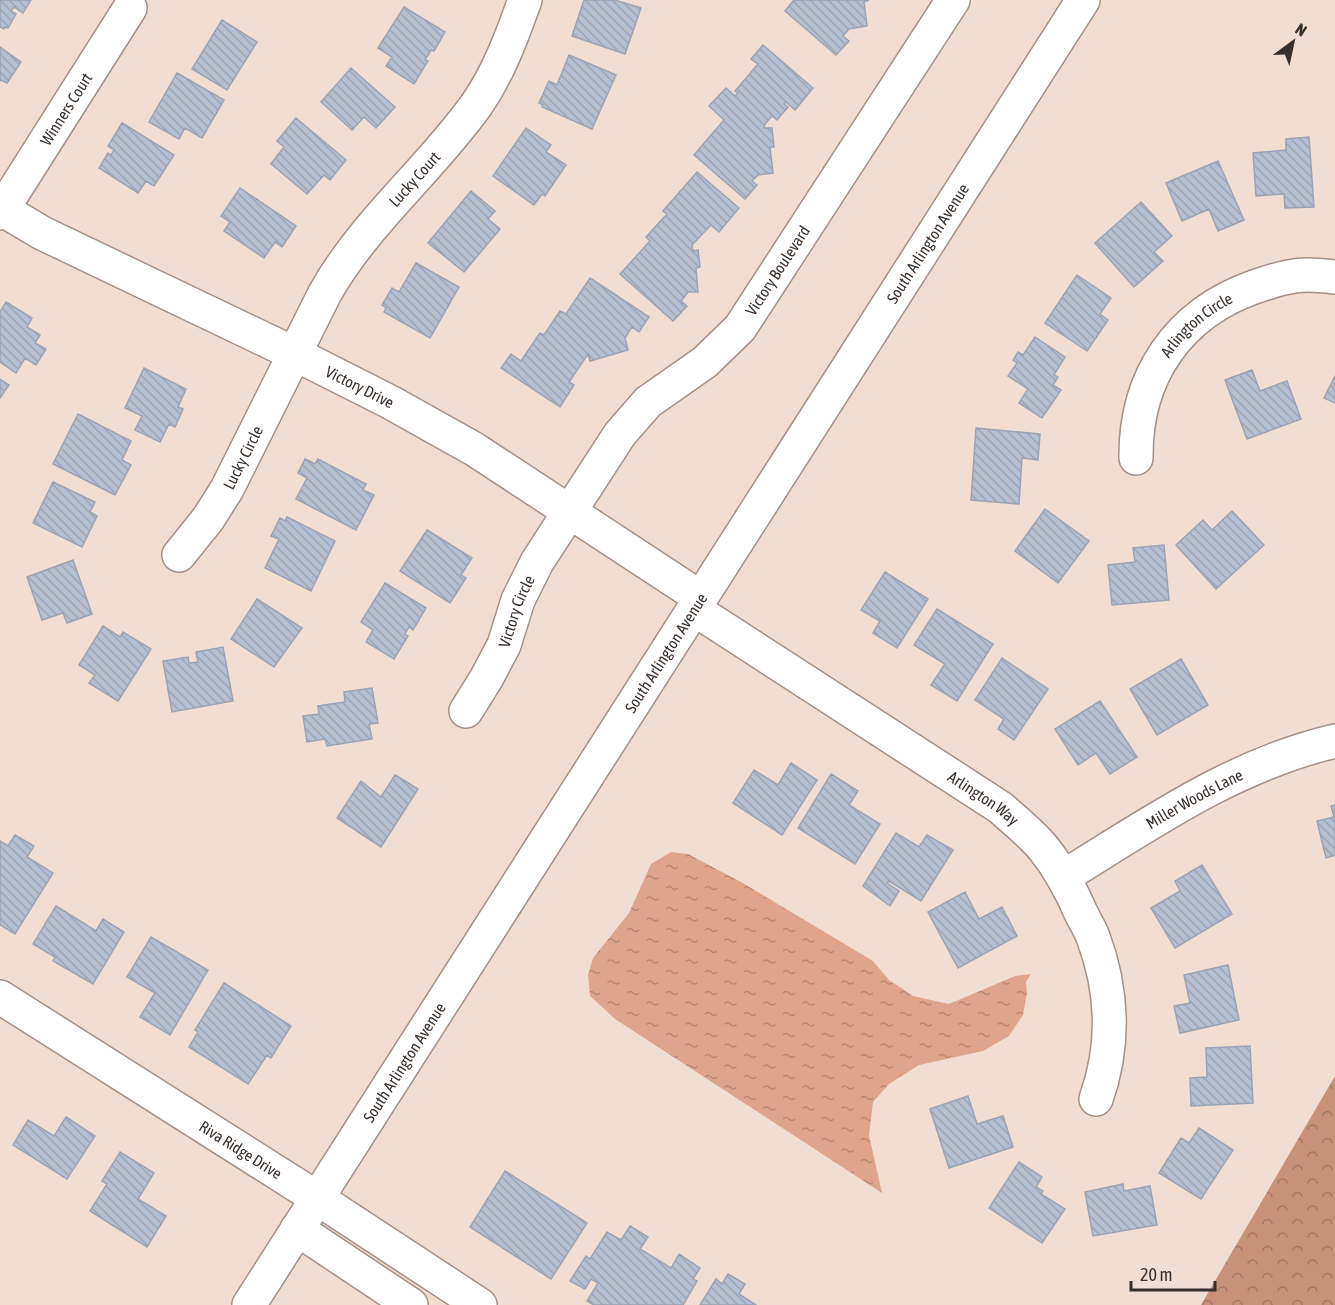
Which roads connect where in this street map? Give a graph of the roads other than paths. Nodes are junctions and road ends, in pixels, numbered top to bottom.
1 (525, 0) edge
2 (953, 0) edge
3 (1083, 0) edge
4 (130, 8) dead end
5 (1, 210) edge
6 (1335, 277) edge
7 (295, 354) junction
8 (1136, 458) dead end
9 (568, 513) junction
10 (179, 555) dead end
11 (697, 604) junction
12 (466, 711) dead end
13 (1335, 741) edge
14 (1063, 877) junction
15 (0, 997) edge
16 (1096, 1099) dead end
17 (317, 1198) junction
18 (297, 1229) junction
19 (249, 1305) edge
20 (411, 1305) edge
21 (480, 1305) edge

1 - 7 street, Lucky Court
2 - 9 street, Victory Boulevard
3 - 11 street, South Arlington Avenue
4 - 5 street, Winners Court
5 - 7 street, Victory Drive
6 - 8 street, Arlington Circle
7 - 9 street, Victory Drive
7 - 10 street, Lucky Circle
9 - 11 street, Victory Drive
9 - 12 street, Victory Circle
11 - 14 street, Arlington Way
11 - 17 street, South Arlington Avenue
13 - 14 street, Miller Woods Lane
14 - 16 street, Arlington Way
15 - 17 street, Riva Ridge Drive
17 - 18 street, South Arlington Avenue
17 - 21 street, Riva Ridge Drive
18 - 19 street, South Arlington Avenue
18 - 20 street

